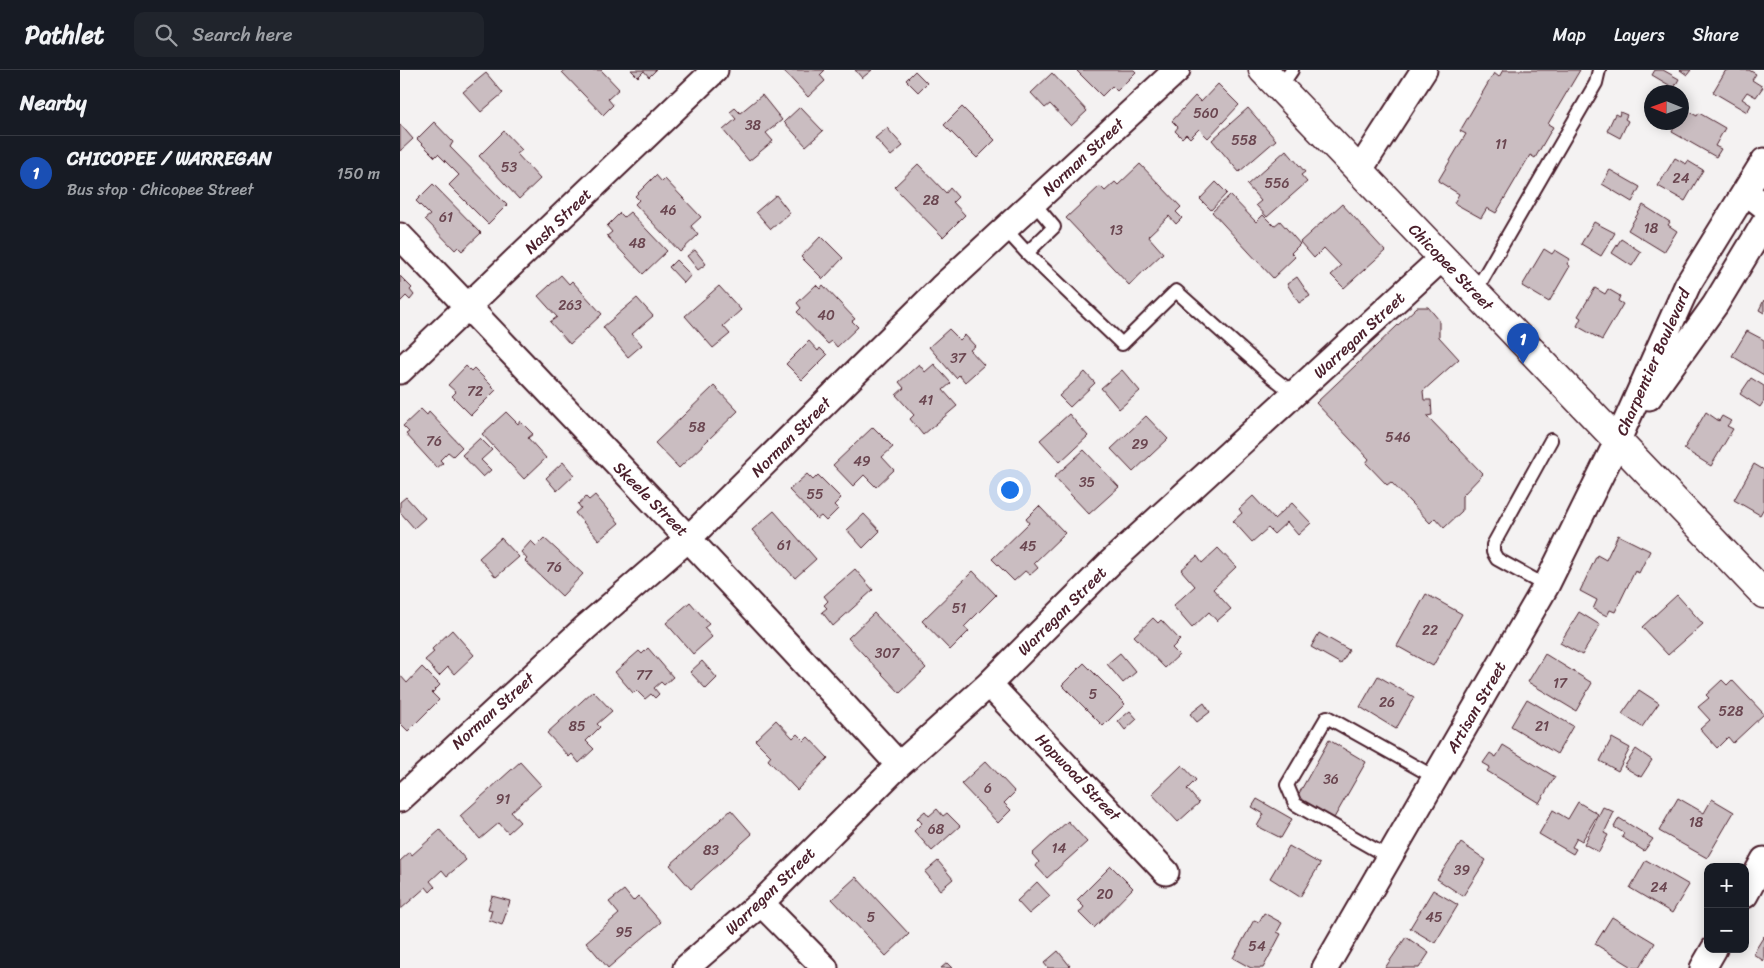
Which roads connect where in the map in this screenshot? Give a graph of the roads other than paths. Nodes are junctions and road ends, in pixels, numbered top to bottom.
1 (715, 70) edge
2 (1177, 70) edge
3 (1424, 70) edge
4 (1599, 70) edge
5 (1278, 76) edge
6 (1764, 161) edge
7 (1359, 171) junction
8 (1755, 199) edge
9 (1034, 202) junction
10 (1764, 224) edge
11 (1005, 229) junction
12 (400, 236) edge
13 (1027, 253) junction
14 (1442, 258) junction
15 (1475, 292) junction
16 (468, 307) junction
17 (400, 371) edge
18 (1294, 394) junction
19 (1551, 440) dead end
20 (1618, 442) junction
21 (689, 538) junction
22 (1546, 586) junction
23 (1764, 594) edge
24 (989, 684) junction
25 (899, 765) junction
26 (1436, 778) junction
27 (400, 799) edge
28 (1390, 858) junction
29 (1764, 860) edge
30 (1166, 872) dead end
31 (1749, 888) edge
32 (761, 903) junction
33 (1712, 953) edge
34 (686, 968) edge
35 (825, 968) edge
36 (1325, 968) edge
37 (1703, 968) edge

1 - 16 street, Nash Street
2 - 9 street, Norman Street
3 - 7 street
4 - 15 lane
5 - 7 main road, Chicopee Street
6 - 8 street, Charpentier Boulevard
7 - 14 main road, Chicopee Street
8 - 20 street, Charpentier Boulevard
9 - 11 street, Norman Street
9 - 13 lane
10 - 20 street, Charpentier Boulevard
11 - 13 lane
11 - 21 street, Norman Street
12 - 16 street, Skeele Street
13 - 18 lane
14 - 15 main road, Chicopee Street
14 - 18 street, Warregan Street
15 - 20 main road, Chicopee Street
16 - 17 street, Nash Street
16 - 21 street, Skeele Street
18 - 24 street, Warregan Street
19 - 22 lane
20 - 22 street, Artisan Street
20 - 23 main road, Chicopee Street
21 - 25 street, Skeele Street
21 - 27 street, Norman Street
22 - 26 street, Artisan Street
24 - 25 street, Warregan Street
24 - 30 street, Hopwood Street
25 - 32 street, Warregan Street
26 - 28 street, Artisan Street
26 - 28 lane
28 - 36 street, Artisan Street
29 - 31 street
32 - 34 street, Warregan Street
32 - 35 street
33 - 37 street

